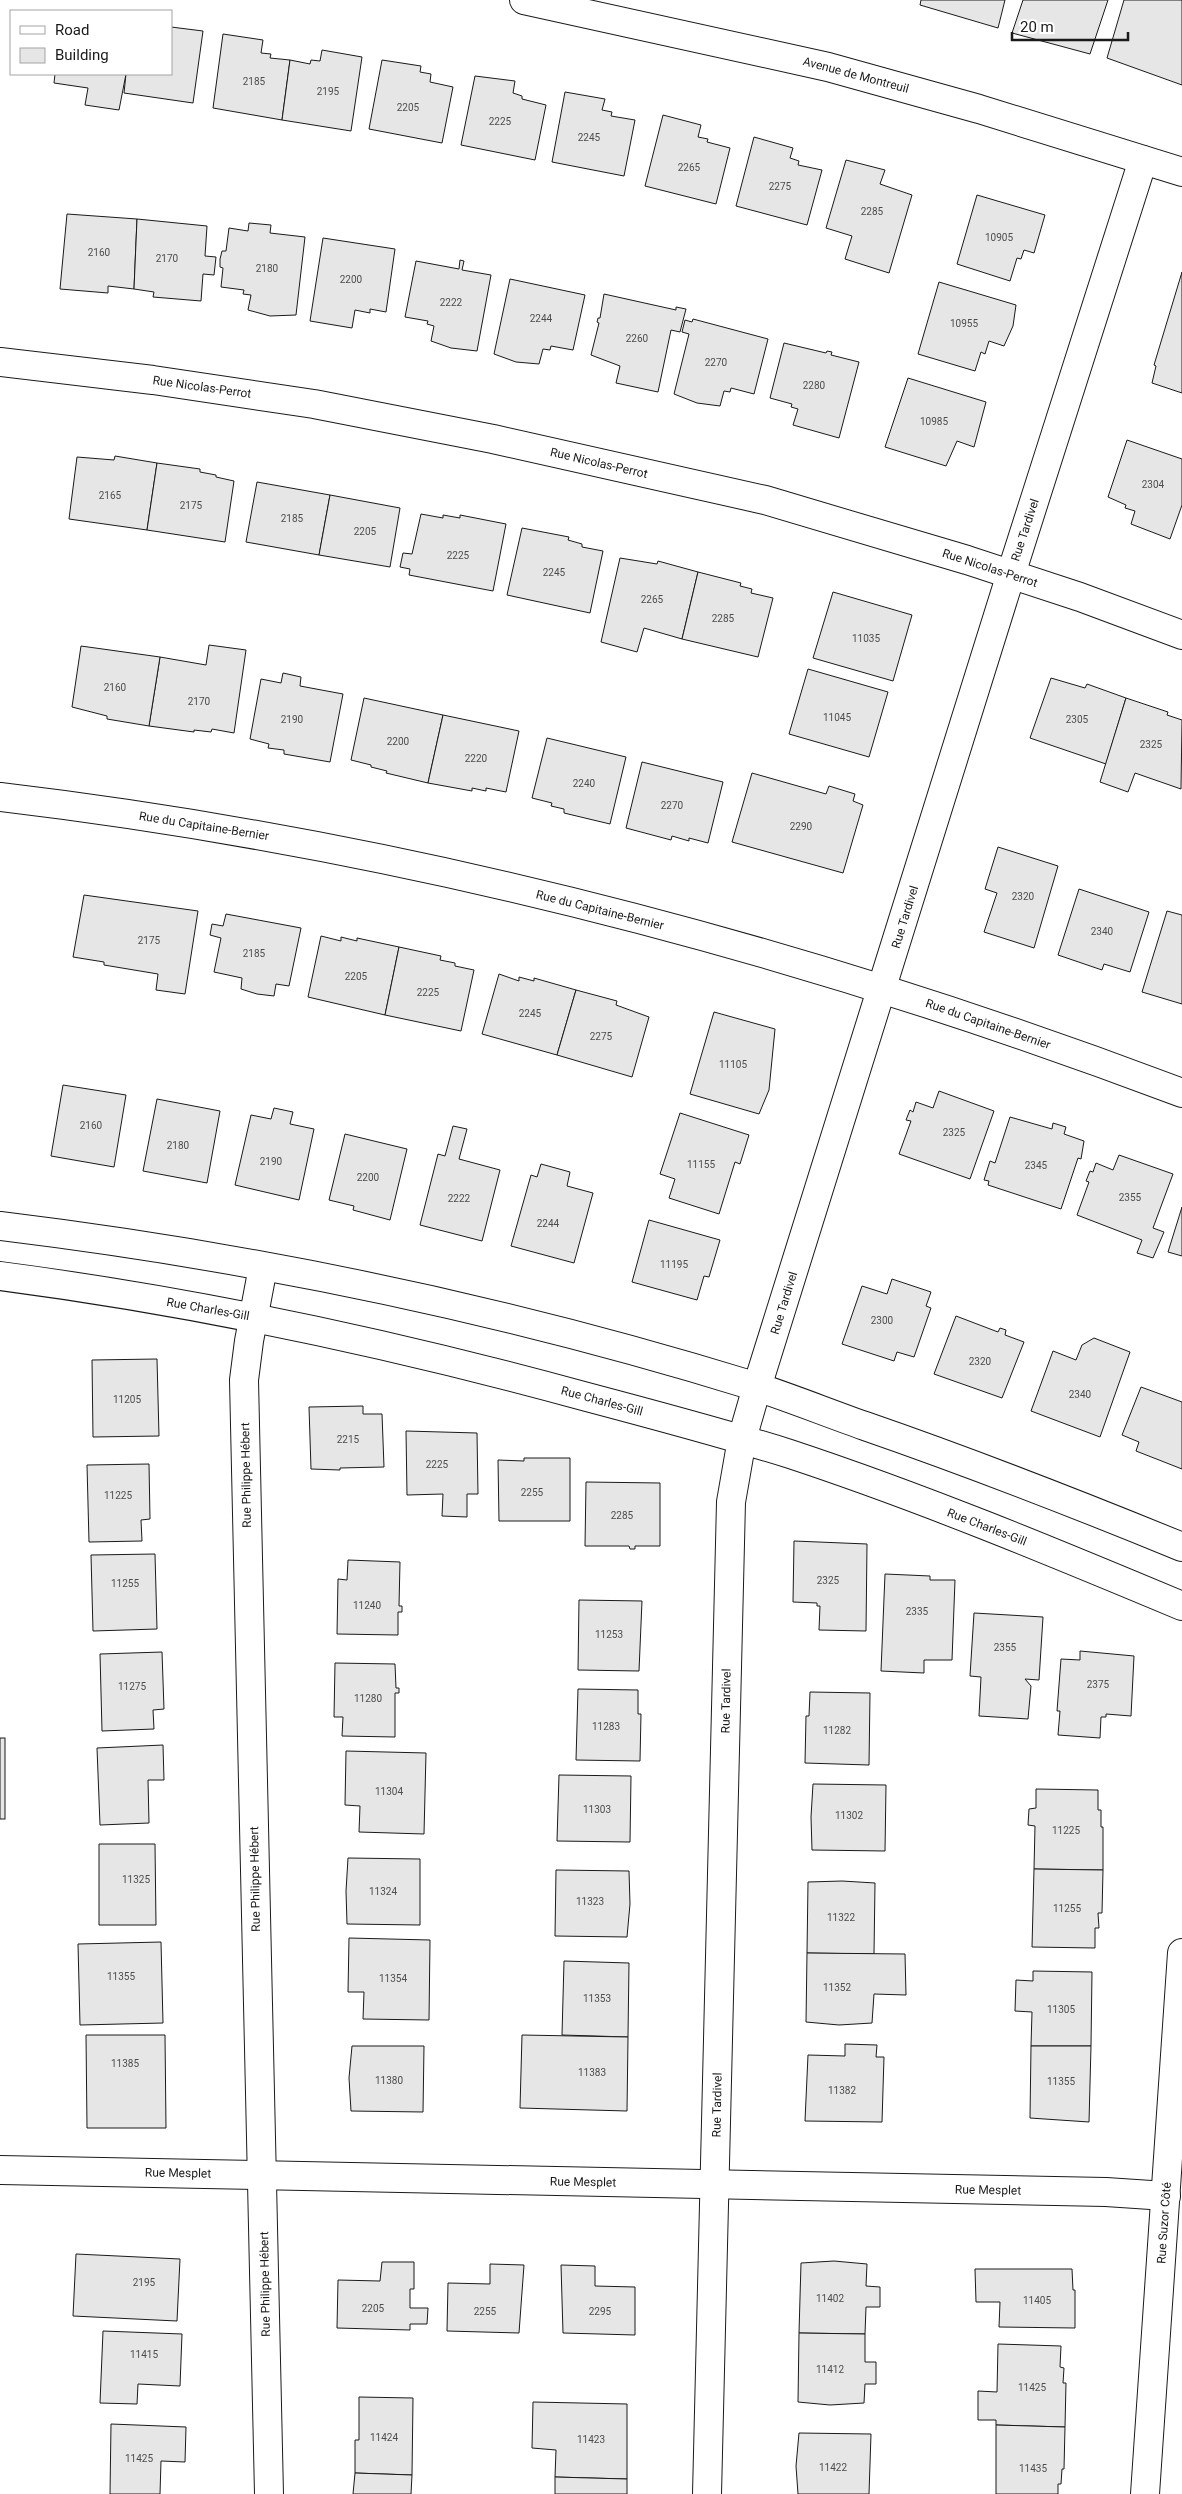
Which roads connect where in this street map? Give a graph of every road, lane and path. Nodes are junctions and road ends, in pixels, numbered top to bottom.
1 (524, 0) edge
2 (1143, 160) junction
3 (1182, 172) edge
4 (0, 362) edge
5 (1010, 574) junction
6 (1182, 634) edge
7 (0, 796) edge
8 (883, 988) junction
9 (1182, 1092) edge
10 (0, 1226) edge
11 (263, 1267) junction
12 (0, 1276) edge
13 (253, 1317) junction
14 (757, 1388) junction
15 (742, 1439) junction
16 (1182, 1547) edge
17 (1182, 1606) edge
18 (1182, 1952) edge
19 (0, 2170) edge
20 (262, 2175) junction
21 (716, 2185) junction
22 (1166, 2196) junction
23 (269, 2494) edge
24 (707, 2494) edge
25 (1146, 2494) edge

1 - 2 street, Avenue de Montreuil
2 - 3 street, Avenue de Montreuil
2 - 5 street, Rue Tardivel
4 - 5 street, Rue Nicolas-Perrot
5 - 6 street, Rue Nicolas-Perrot
5 - 8 street, Rue Tardivel
7 - 8 street, Rue du Capitaine-Bernier
8 - 9 street, Rue du Capitaine-Bernier
8 - 14 street, Rue Tardivel
10 - 11 street
11 - 13 street, Rue Philippe Hébert
11 - 14 street
12 - 13 street, Rue Charles-Gill
13 - 15 street, Rue Charles-Gill
13 - 20 street, Rue Philippe Hébert
14 - 15 street, Rue Tardivel
14 - 16 street
15 - 17 street, Rue Charles-Gill
15 - 21 street, Rue Tardivel
18 - 22 street, Rue Suzor Côté
19 - 20 street, Rue Mesplet
20 - 21 street, Rue Mesplet
20 - 23 street, Rue Philippe Hébert
21 - 22 street, Rue Mesplet
21 - 24 street, Rue Tardivel
22 - 25 street, Rue Suzor Côté

